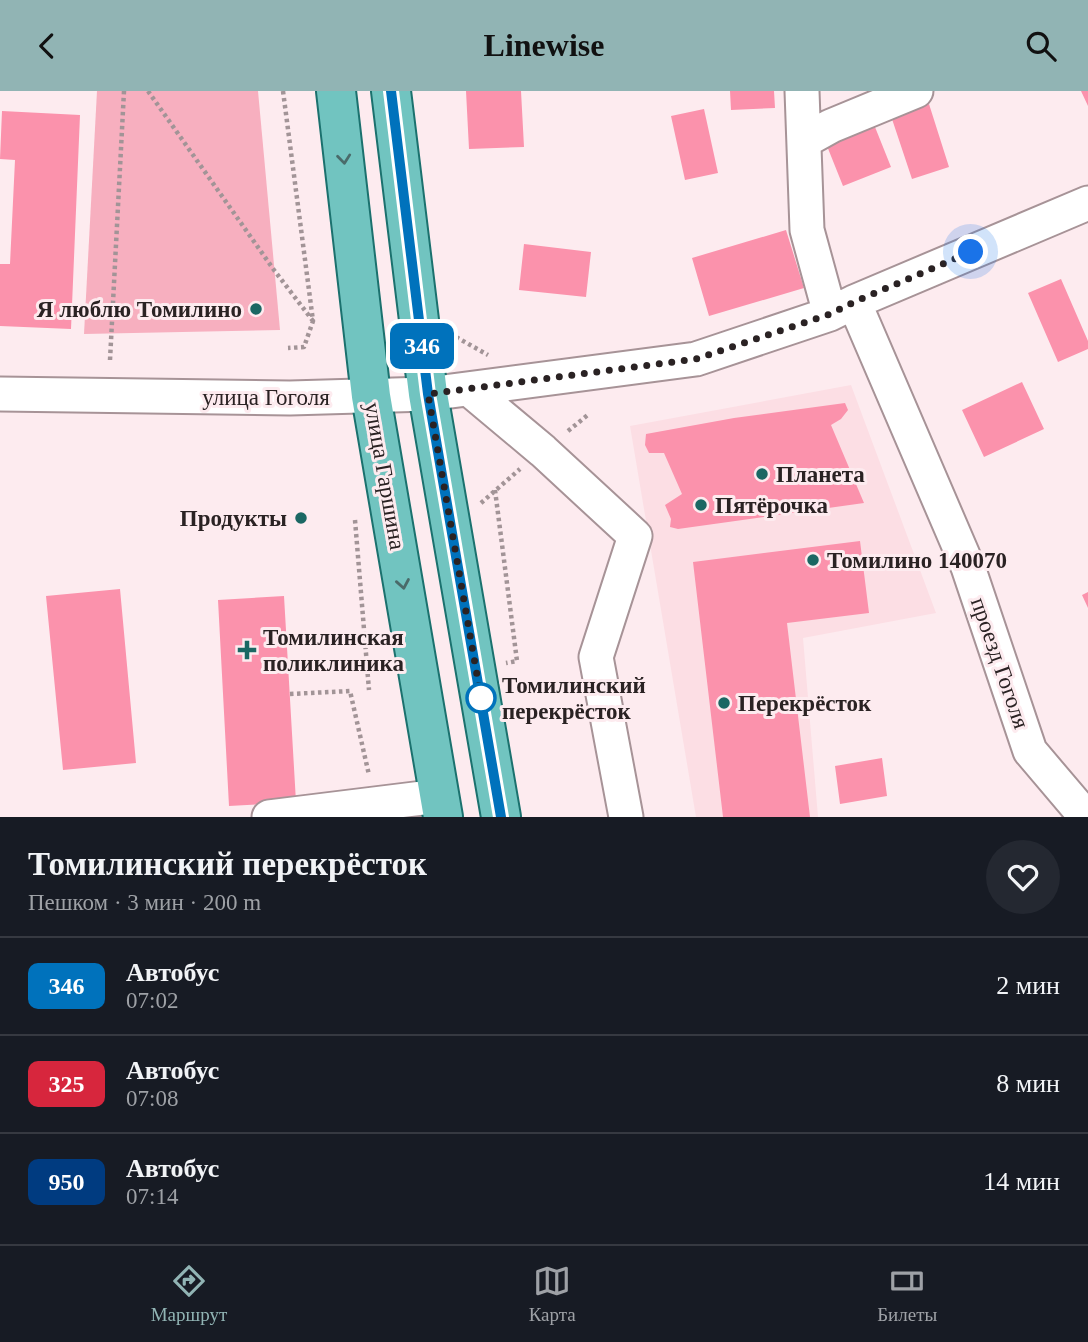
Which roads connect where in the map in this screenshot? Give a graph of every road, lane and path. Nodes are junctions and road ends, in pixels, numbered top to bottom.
1 (124, 91) edge
2 (148, 91) edge
3 (283, 91) edge
4 (337, 91) edge
5 (391, 91) edge
6 (802, 91) edge
7 (916, 91) edge
8 (804, 141) junction
9 (1088, 203) edge
10 (842, 308) junction
11 (313, 321) junction
12 (454, 336) dead end
13 (288, 348) dead end
14 (501, 356) dead end
15 (110, 360) dead end
16 (469, 389) junction
17 (0, 394) edge
18 (428, 394) junction
19 (371, 396) junction
20 (495, 489) dead end
21 (355, 515) dead end
22 (517, 661) dead end
23 (369, 690) dead end
24 (290, 694) dead end
25 (441, 806) edge
26 (367, 810) edge
27 (269, 817) edge
28 (501, 817) edge
29 (626, 817) edge
30 (1086, 817) edge

1 - 15 path
2 - 11 path
3 - 11 path
4 -> 19 main road, улица Гаршина
5 - 18 main road
6 - 8 street, проезд Гоголя
7 - 8 street
8 - 10 street, проезд Гоголя
9 - 10 street, улица Гоголя
10 - 16 street, улица Гоголя
10 - 30 street, проезд Гоголя
11 - 13 path
12 - 14 path
16 - 18 street, улица Гоголя
16 - 29 street
17 - 19 street, улица Гоголя
18 - 19 street, улица Гоголя
18 - 28 main road
19 -> 25 main road, улица Гаршина
20 - 22 path
21 - 23 path
24 - 26 path
25 - 26 street
26 - 27 street

